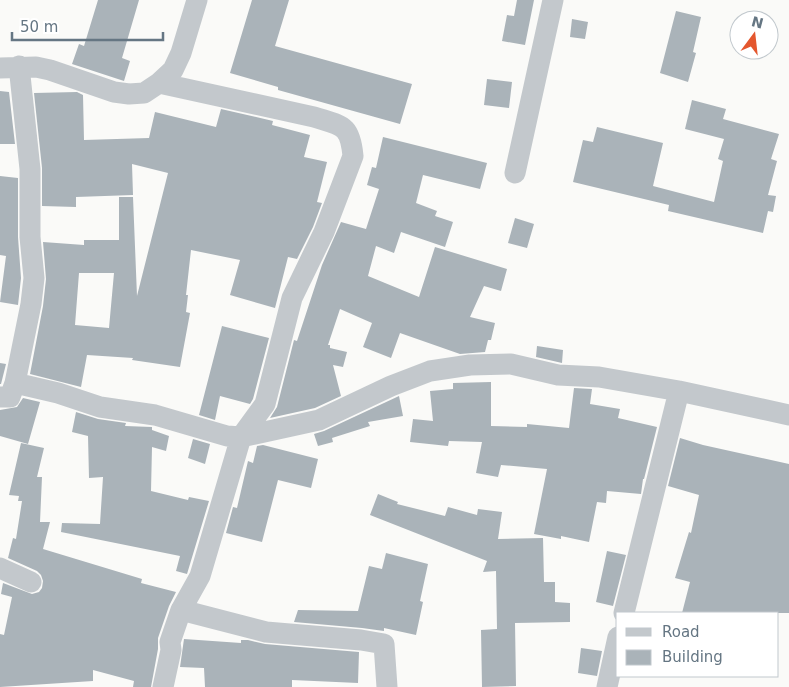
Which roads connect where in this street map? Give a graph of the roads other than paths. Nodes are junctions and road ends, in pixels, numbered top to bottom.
1 (198, 0) edge
2 (553, 0) edge
3 (10, 67) edge
4 (159, 83) junction
5 (515, 174) dead end
6 (7, 390) edge
7 (680, 391) junction
8 (789, 415) edge
9 (241, 437) junction
10 (0, 568) edge
11 (32, 582) dead end
12 (181, 610) junction
13 (624, 612) edge
14 (616, 645) edge
15 (163, 687) edge
16 (387, 687) edge
17 (606, 687) edge

1 - 4 street
2 - 5 street
3 - 4 street
3 - 6 street
4 - 9 street
6 - 9 street
7 - 8 street
7 - 9 street
7 - 13 street
9 - 12 street
10 - 11 street
12 - 15 street
12 - 16 street
14 - 17 street

